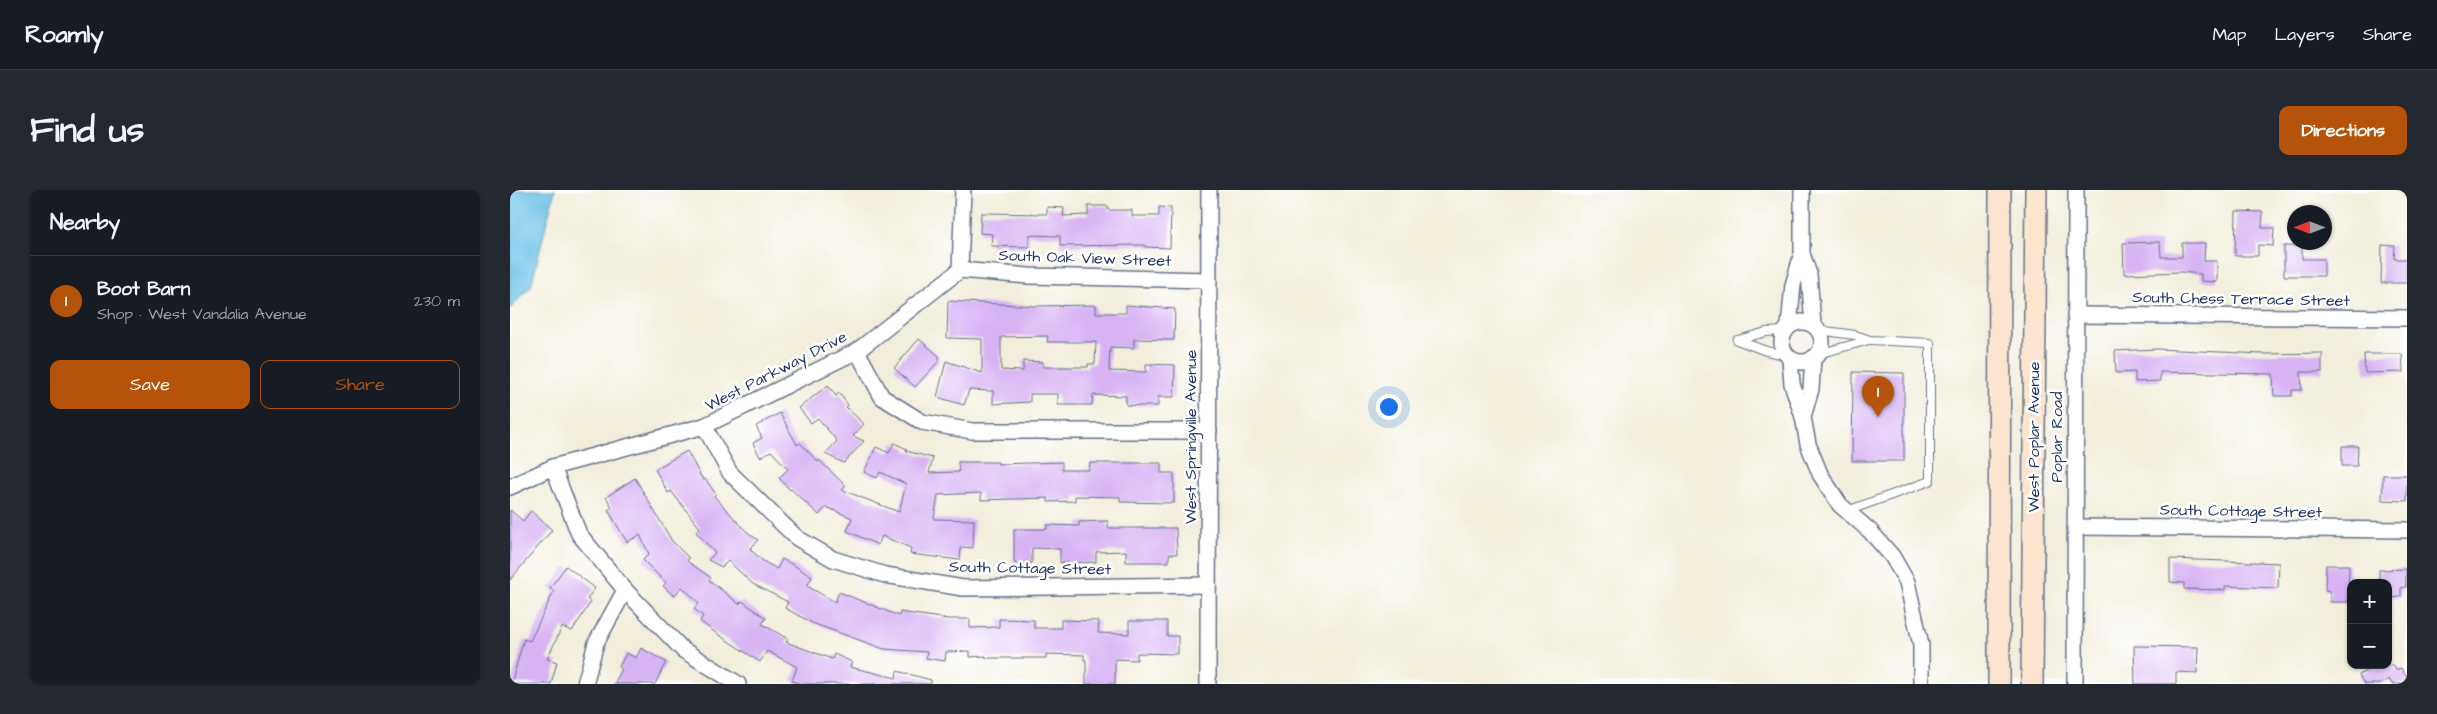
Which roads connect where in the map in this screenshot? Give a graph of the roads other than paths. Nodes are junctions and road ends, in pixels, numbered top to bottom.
1 (963, 190) edge
2 (1209, 190) edge
3 (1802, 190) edge
4 (2000, 190) edge
5 (2036, 190) edge
6 (2076, 190) edge
7 (1802, 254) junction
8 (960, 270) junction
9 (1209, 280) junction
10 (2075, 315) junction
11 (2407, 318) edge
12 (1816, 327) junction
13 (1787, 328) junction
14 (1870, 340) junction
15 (857, 350) junction
16 (1816, 356) junction
17 (1788, 357) junction
18 (1803, 417) junction
19 (704, 426) junction
20 (1209, 431) junction
21 (553, 467) junction
22 (510, 487) edge
23 (1847, 511) junction
24 (2075, 527) junction
25 (2407, 530) edge
26 (1208, 585) junction
27 (625, 590) junction
28 (585, 684) edge
29 (738, 684) edge
30 (1208, 684) edge
31 (1921, 684) edge
32 (1999, 684) edge
33 (2032, 684) edge
34 (2074, 684) edge

1 - 8 street
2 - 9 street, West Springville Avenue
3 - 7 street
4 - 32 main road
5 - 33 main road, West Poplar Avenue
6 - 10 street, Poplar Road
7 - 12 street
7 - 13 street
8 - 9 street, South Oak View Street
8 - 15 street, West Parkway Drive
9 - 20 street, West Springville Avenue
10 - 11 street, South Chess Terrace Street
10 - 24 street, Poplar Road
12 - 13 street
12 - 14 lane
12 - 16 street
13 - 17 street
13 - 17 lane
14 - 16 lane
14 - 23 lane
15 - 19 street, West Parkway Drive
15 - 20 street
16 - 17 street
16 - 18 street
17 - 18 street
18 - 23 street
19 - 21 street, West Parkway Drive
19 - 26 street, South Cottage Street
20 - 26 street, West Springville Avenue
21 - 22 street, West Parkway Drive
21 - 27 street
23 - 31 street
24 - 25 street, South Cottage Street
24 - 34 street, Poplar Road
26 - 30 street, West Springville Avenue
27 - 28 street
27 - 29 street

